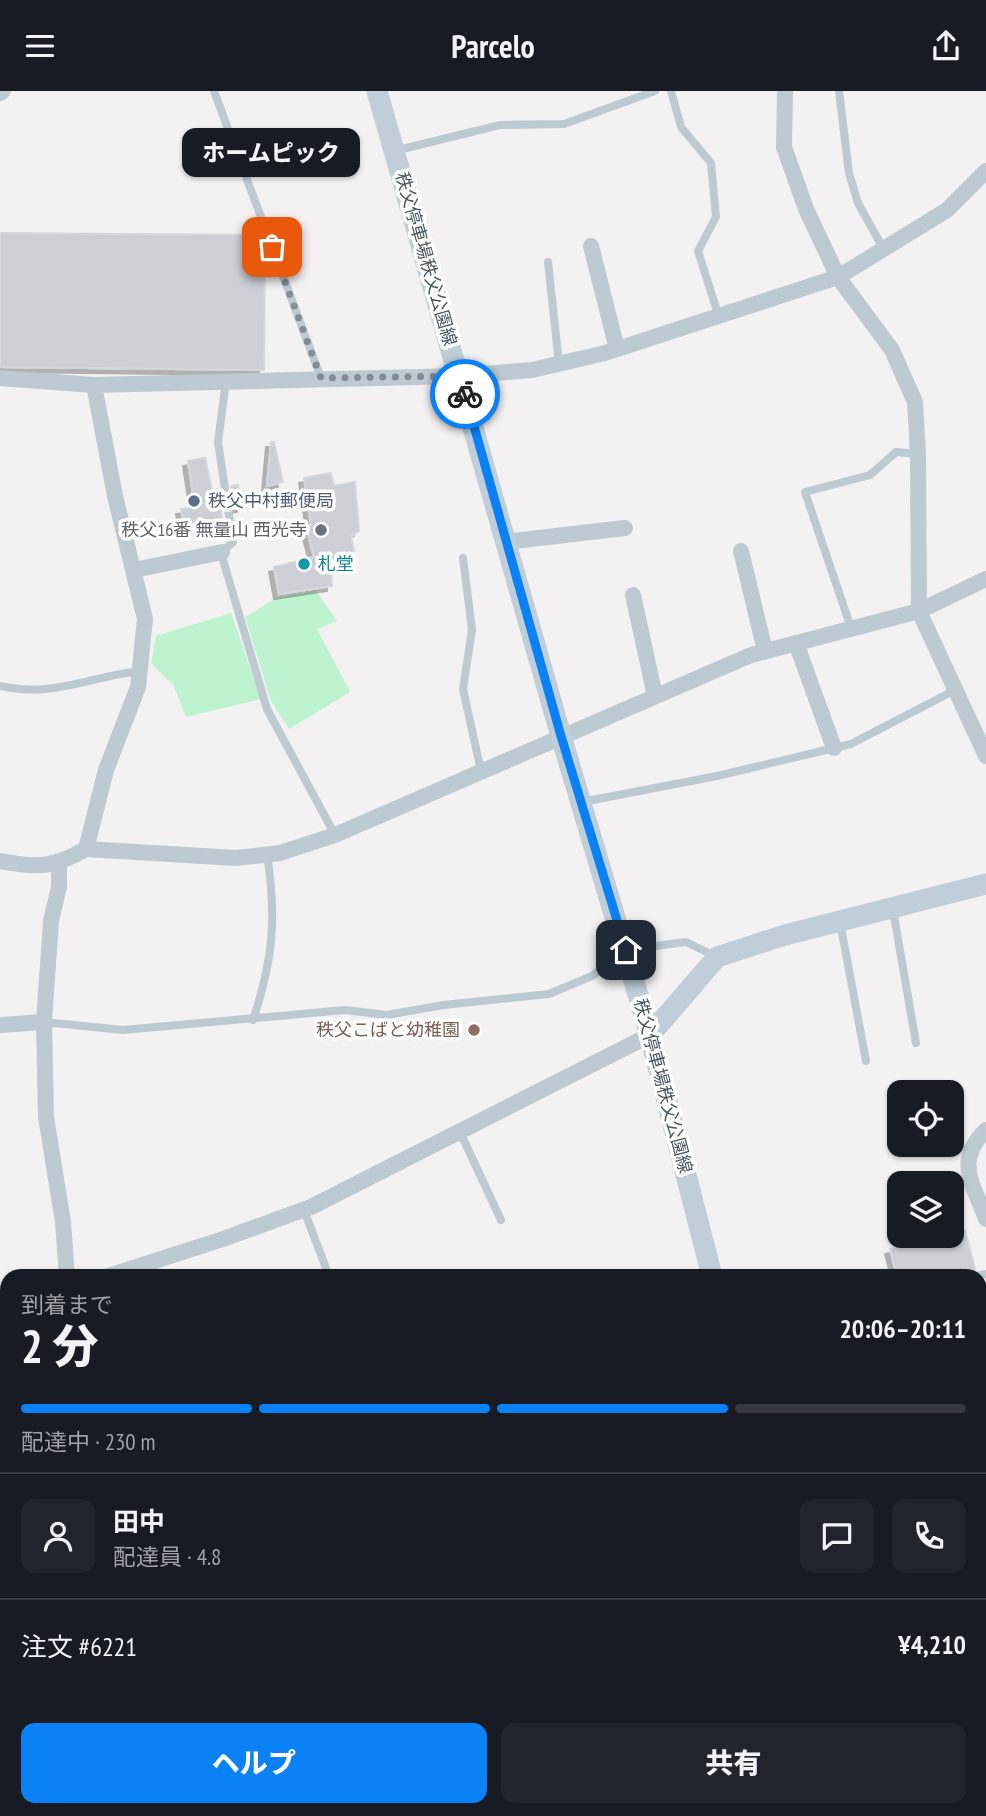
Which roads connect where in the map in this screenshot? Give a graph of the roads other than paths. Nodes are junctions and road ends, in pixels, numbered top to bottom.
1 (214, 91) edge
2 (377, 91) edge
3 (655, 91) edge
4 (671, 91) edge
5 (785, 91) edge
6 (839, 91) edge
7 (394, 151) junction
8 (986, 171) edge
9 (592, 246) dead end
10 (884, 250) junction
11 (548, 261) dead end
12 (838, 277) junction
13 (718, 314) junction
14 (617, 349) junction
15 (559, 364) junction
16 (460, 376) junction
17 (0, 378) edge
18 (321, 378) junction
19 (226, 381) junction
20 (94, 385) junction
21 (918, 454) junction
22 (625, 528) dead end
23 (505, 542) junction
24 (741, 551) dead end
25 (222, 552) junction
26 (463, 558) dead end
27 (134, 570) junction
28 (986, 579) edge
29 (633, 594) dead end
30 (919, 611) junction
31 (851, 628) junction
32 (796, 643) junction
33 (765, 652) junction
34 (141, 671) junction
35 (0, 686) edge
36 (956, 691) junction
37 (655, 696) junction
38 (561, 736) junction
39 (834, 748) junction
40 (986, 756) edge
41 (481, 771) junction
42 (581, 802) junction
43 (335, 835) junction
44 (86, 849) junction
45 (267, 854) junction
46 (0, 861) edge
47 (59, 864) junction
48 (986, 884) edge
49 (893, 909) junction
50 (840, 922) junction
51 (626, 950) junction
52 (717, 957) junction
53 (253, 1020) junction
54 (44, 1023) junction
55 (0, 1025) edge
56 (650, 1035) junction
57 (916, 1043) dead end
58 (866, 1061) dead end
59 (986, 1130) edge
60 (460, 1132) junction
61 (304, 1210) junction
62 (986, 1219) edge
63 (501, 1220) dead end
64 (66, 1269) edge
65 (129, 1269) edge
66 (327, 1269) edge
67 (710, 1269) edge

1 - 18 lane
2 - 7 main road, 秩父停車場秩父公園線
3 - 7 lane
4 - 13 lane
5 - 12 street
6 - 10 lane
7 - 16 main road, 秩父停車場秩父公園線
8 - 10 street
9 - 14 street
10 - 12 street
11 - 15 lane
12 - 13 street
12 - 21 street
13 - 14 street
14 - 15 street
15 - 16 street
16 - 18 street
16 - 23 main road, 秩父停車場秩父公園線
17 - 20 street
18 - 19 street
19 - 20 street
19 - 25 lane
20 - 27 street
21 - 30 street
21 - 31 lane
22 - 23 street
23 - 38 main road, 秩父停車場秩父公園線
24 - 33 street
25 - 27 street
25 - 43 lane
26 - 41 lane
27 - 34 street
28 - 30 street
29 - 37 street
30 - 31 street
30 - 36 street
31 - 32 street
32 - 33 street
32 - 39 street
33 - 37 street
34 - 35 lane
34 - 44 street
36 - 39 lane
36 - 40 street
37 - 38 street
38 - 41 street
38 - 42 main road, 秩父停車場秩父公園線
39 - 42 lane
41 - 43 street
42 - 51 main road, 秩父停車場秩父公園線
43 - 45 street
44 - 45 street
44 - 47 street
45 - 53 lane
46 - 47 street
47 - 54 street
48 - 49 main road
49 - 50 main road
49 - 57 lane
50 - 52 main road
50 - 58 lane
51 - 52 lane
51 - 53 lane
51 - 56 main road, 秩父停車場秩父公園線
52 - 56 main road
53 - 54 lane
54 - 55 street
54 - 64 street
56 - 60 street
56 - 67 main road, 秩父停車場秩父公園線
59 - 62 street
60 - 61 street
60 - 63 lane
61 - 65 street
61 - 66 lane

